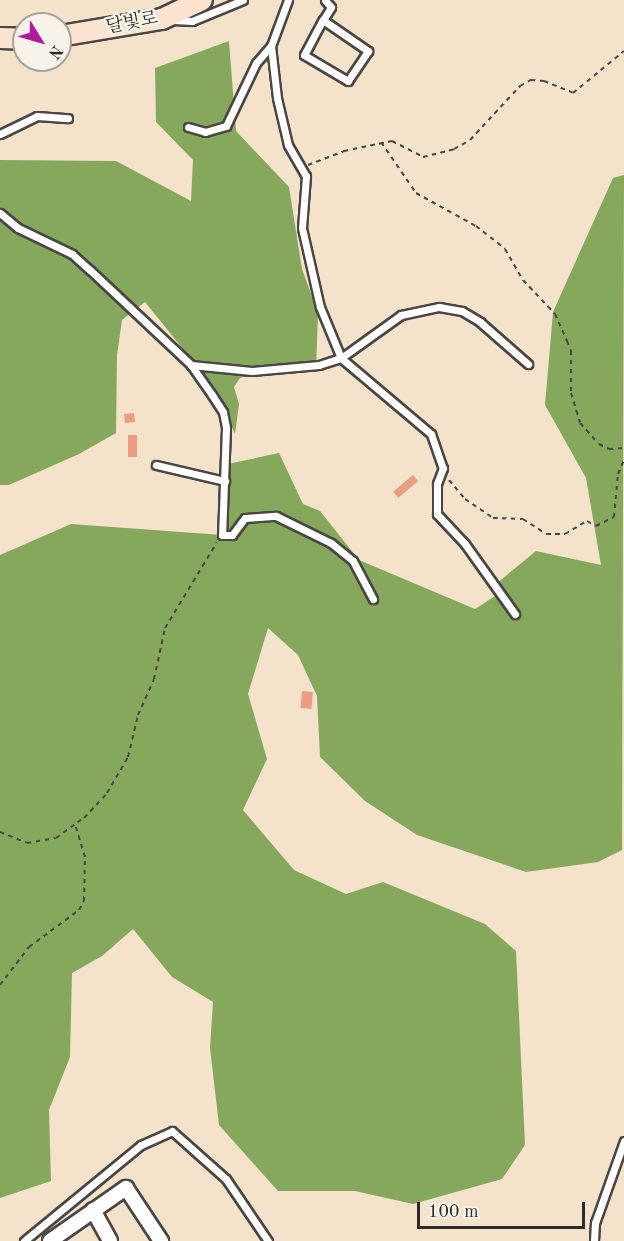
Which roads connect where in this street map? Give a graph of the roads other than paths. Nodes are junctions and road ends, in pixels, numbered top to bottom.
1 (202, 0) edge
2 (243, 0) edge
3 (288, 0) edge
4 (325, 0) edge
5 (162, 19) junction
6 (323, 20) junction
7 (72, 34) edge
8 (271, 46) junction
9 (68, 118) dead end
10 (188, 127) dead end
11 (0, 134) edge
12 (0, 213) edge
13 (341, 358) junction
14 (528, 364) dead end
15 (190, 365) junction
16 (156, 465) dead end
17 (225, 481) junction
18 (373, 599) dead end
19 (515, 614) dead end
20 (624, 1141) edge
21 (93, 1210) junction
22 (24, 1241) edge
23 (50, 1241) edge
24 (110, 1241) edge
25 (161, 1241) edge
26 (268, 1241) edge
27 (594, 1241) edge

1 - 5 main road, 달빛로
2 - 5 lane
3 - 8 lane
4 - 6 lane
5 - 7 main road, 달빛로
6 - 6 lane
8 - 10 lane
8 - 13 lane
9 - 11 lane
12 - 15 lane
13 - 14 lane
13 - 15 lane
13 - 19 lane
15 - 17 lane
16 - 17 lane
17 - 18 lane
20 - 27 lane
21 - 23 street
21 - 24 street
21 - 25 street
22 - 26 lane

